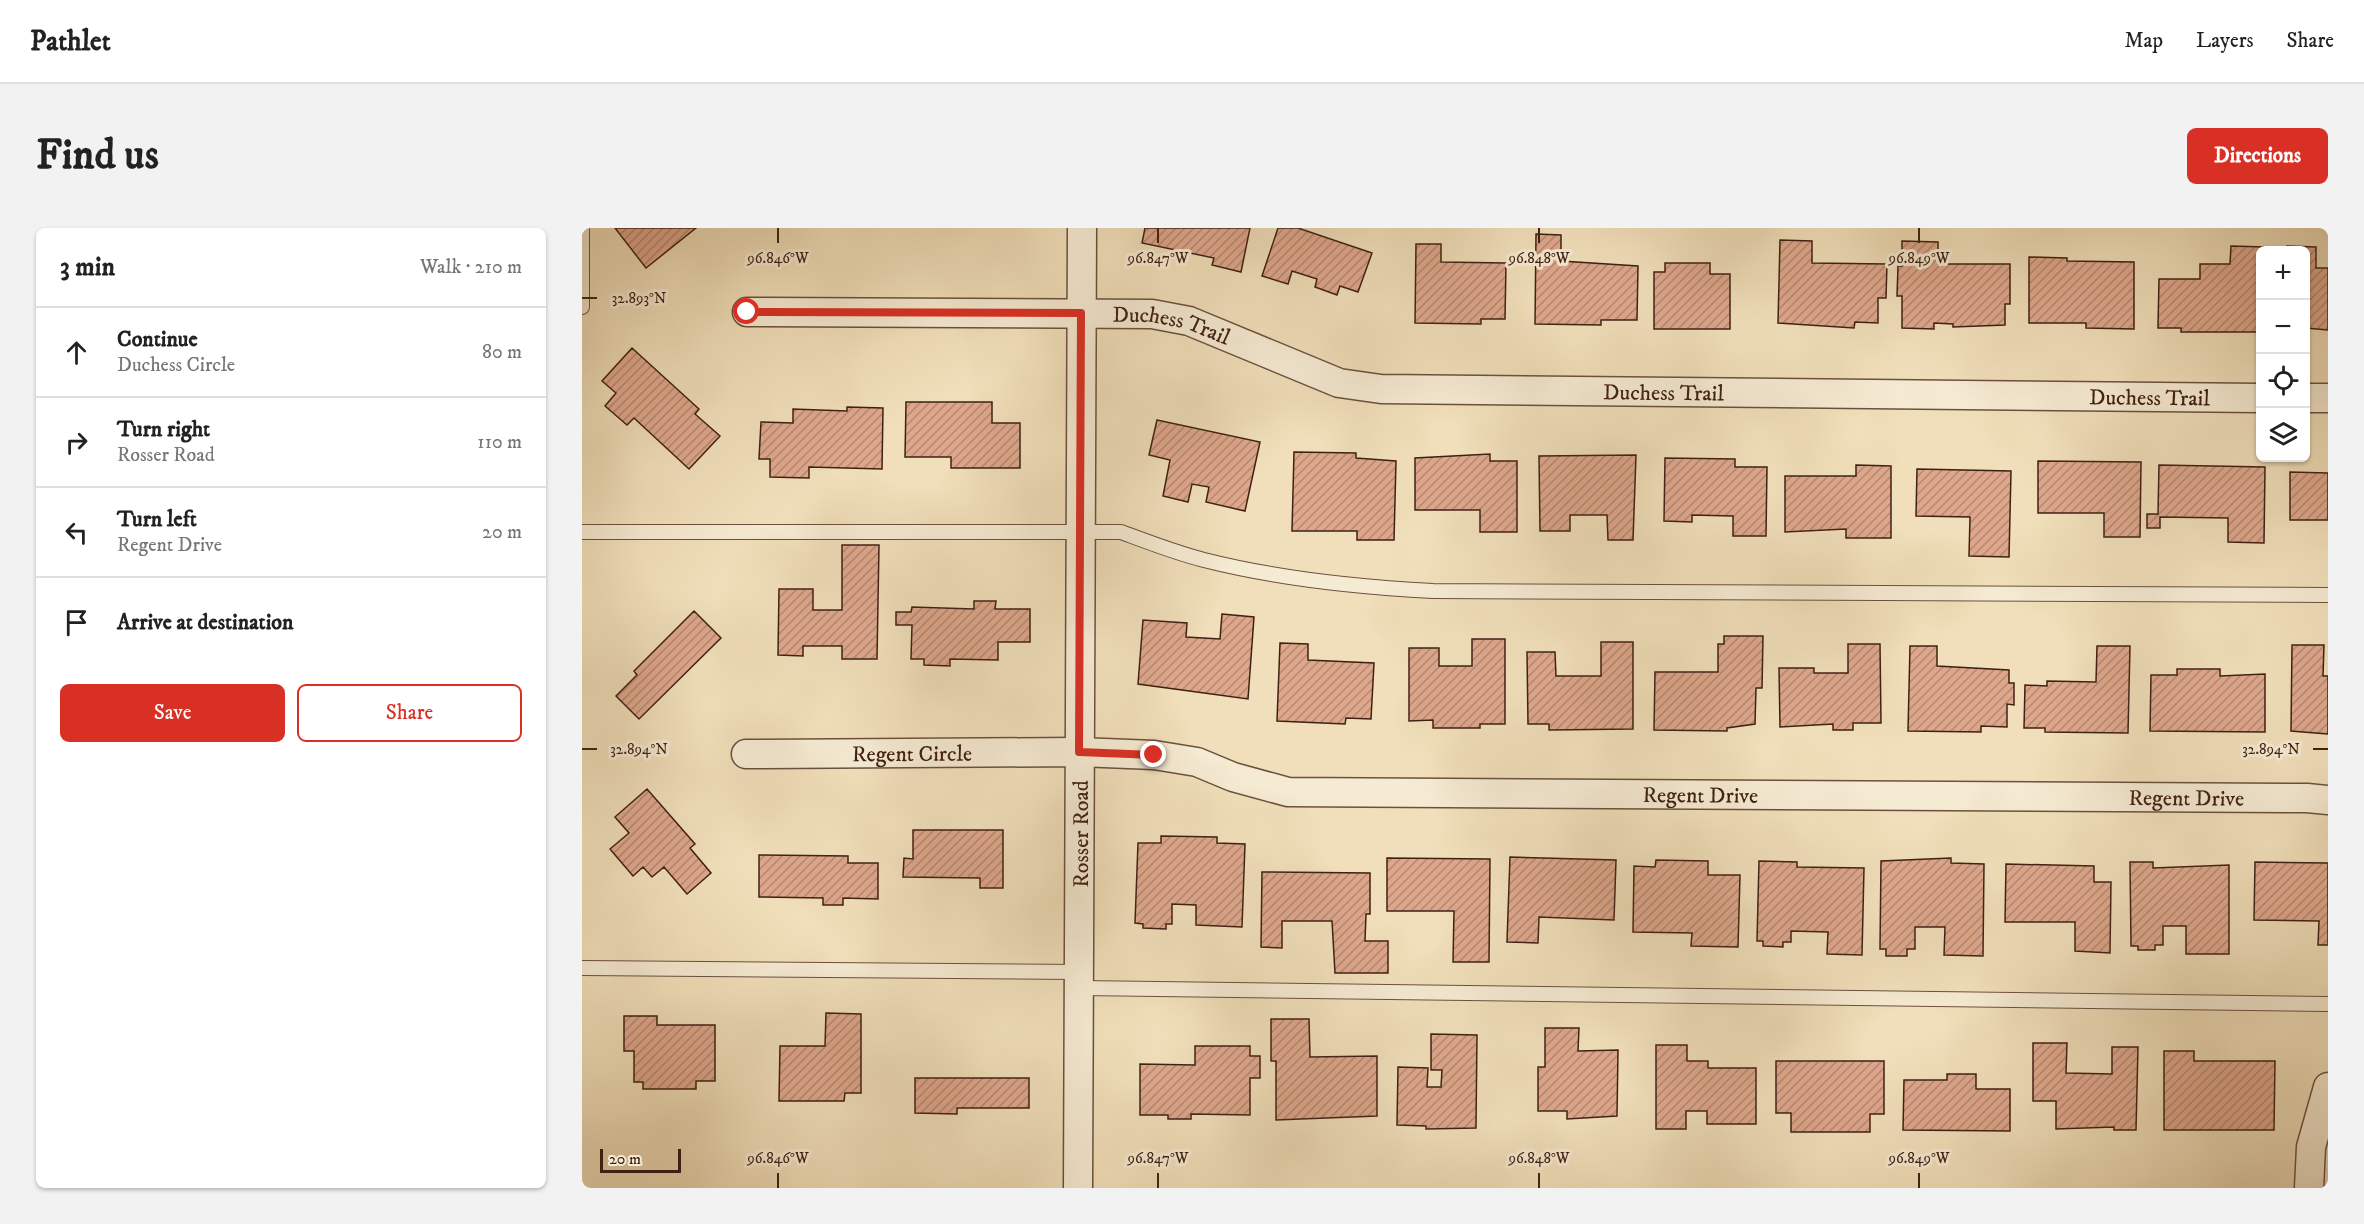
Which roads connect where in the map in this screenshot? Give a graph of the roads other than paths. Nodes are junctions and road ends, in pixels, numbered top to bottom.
1 (582, 228) edge
2 (1083, 228) edge
3 (582, 307) edge
4 (747, 312) dead end
5 (1081, 313) junction
6 (2256, 398) edge
7 (2310, 398) edge
8 (2328, 398) edge
9 (582, 532) edge
10 (1079, 532) junction
11 (2328, 596) edge
12 (1079, 752) junction
13 (746, 754) dead end
14 (2328, 800) edge
15 (582, 968) edge
16 (1080, 980) junction
17 (2328, 1004) edge
18 (2328, 1087) edge
19 (1078, 1188) edge
20 (2309, 1188) edge

1 - 3 lane
2 - 5 street, Rosser Road
4 - 5 street, Duchess Trail
5 - 6 street, Duchess Trail
5 - 10 street, Rosser Road
7 - 8 street
9 - 10 lane
10 - 11 lane
10 - 12 street, Rosser Road
12 - 13 street, Regent Circle
12 - 14 street, Regent Drive
12 - 16 street, Rosser Road
15 - 16 lane
16 - 17 lane
16 - 19 street, Rosser Road
18 - 20 street

